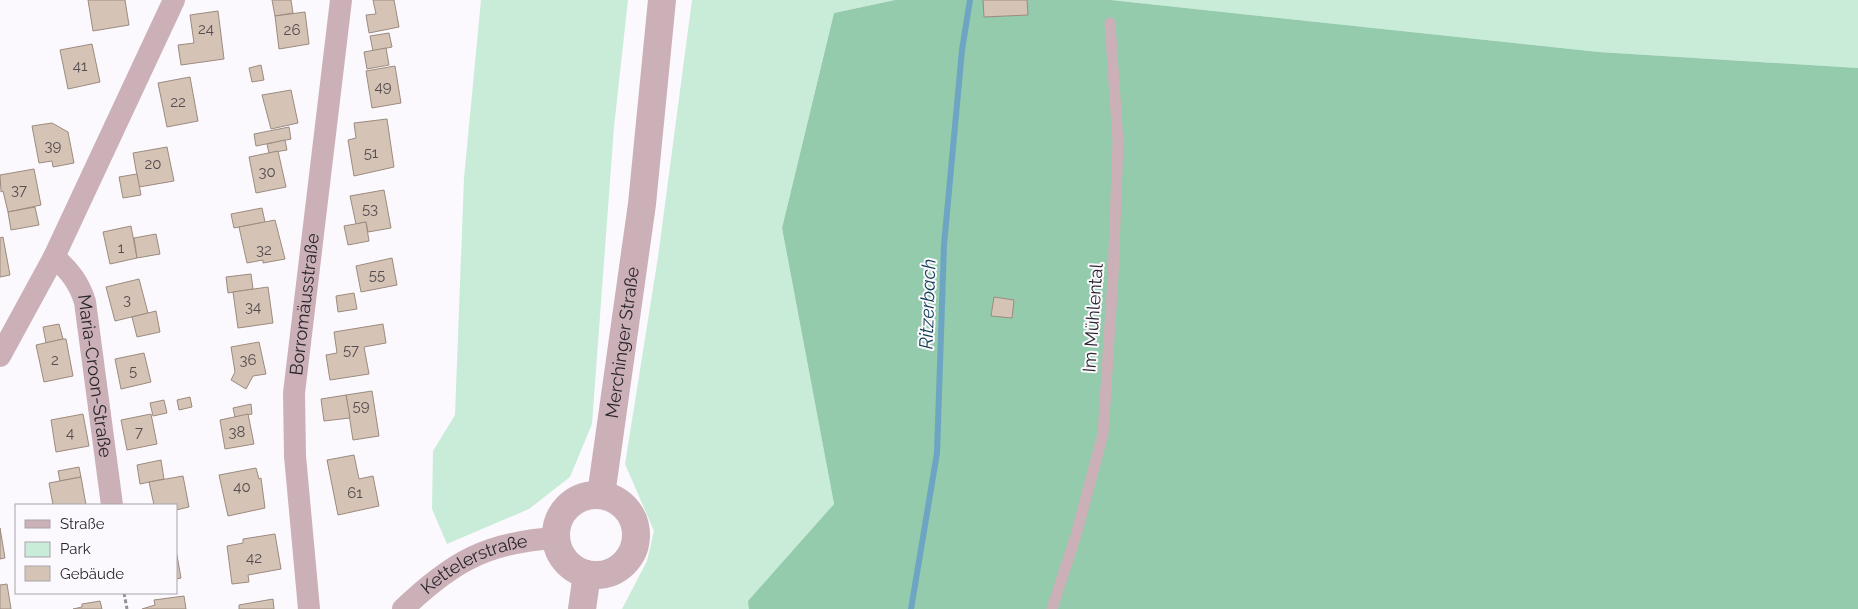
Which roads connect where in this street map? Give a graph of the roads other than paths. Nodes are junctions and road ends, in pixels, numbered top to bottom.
1 (174, 0) edge
2 (341, 0) edge
3 (662, 0) edge
4 (1110, 23) dead end
5 (54, 256) junction
6 (0, 356) edge
7 (601, 495) junction
8 (112, 504) edge
9 (556, 538) junction
10 (587, 574) junction
11 (309, 609) edge
12 (403, 609) edge
13 (582, 609) edge
14 (1052, 609) edge

1 - 5 street
2 - 11 street, Borromäusstraße
3 - 7 street, Merchinger Straße
4 - 14 lane, Im Mühlental
5 - 6 street
5 - 8 street, Maria-Croon-Straße
7 - 9 street
7 - 10 street
9 - 10 street
9 - 12 street, Kettelerstraße
10 - 13 street

